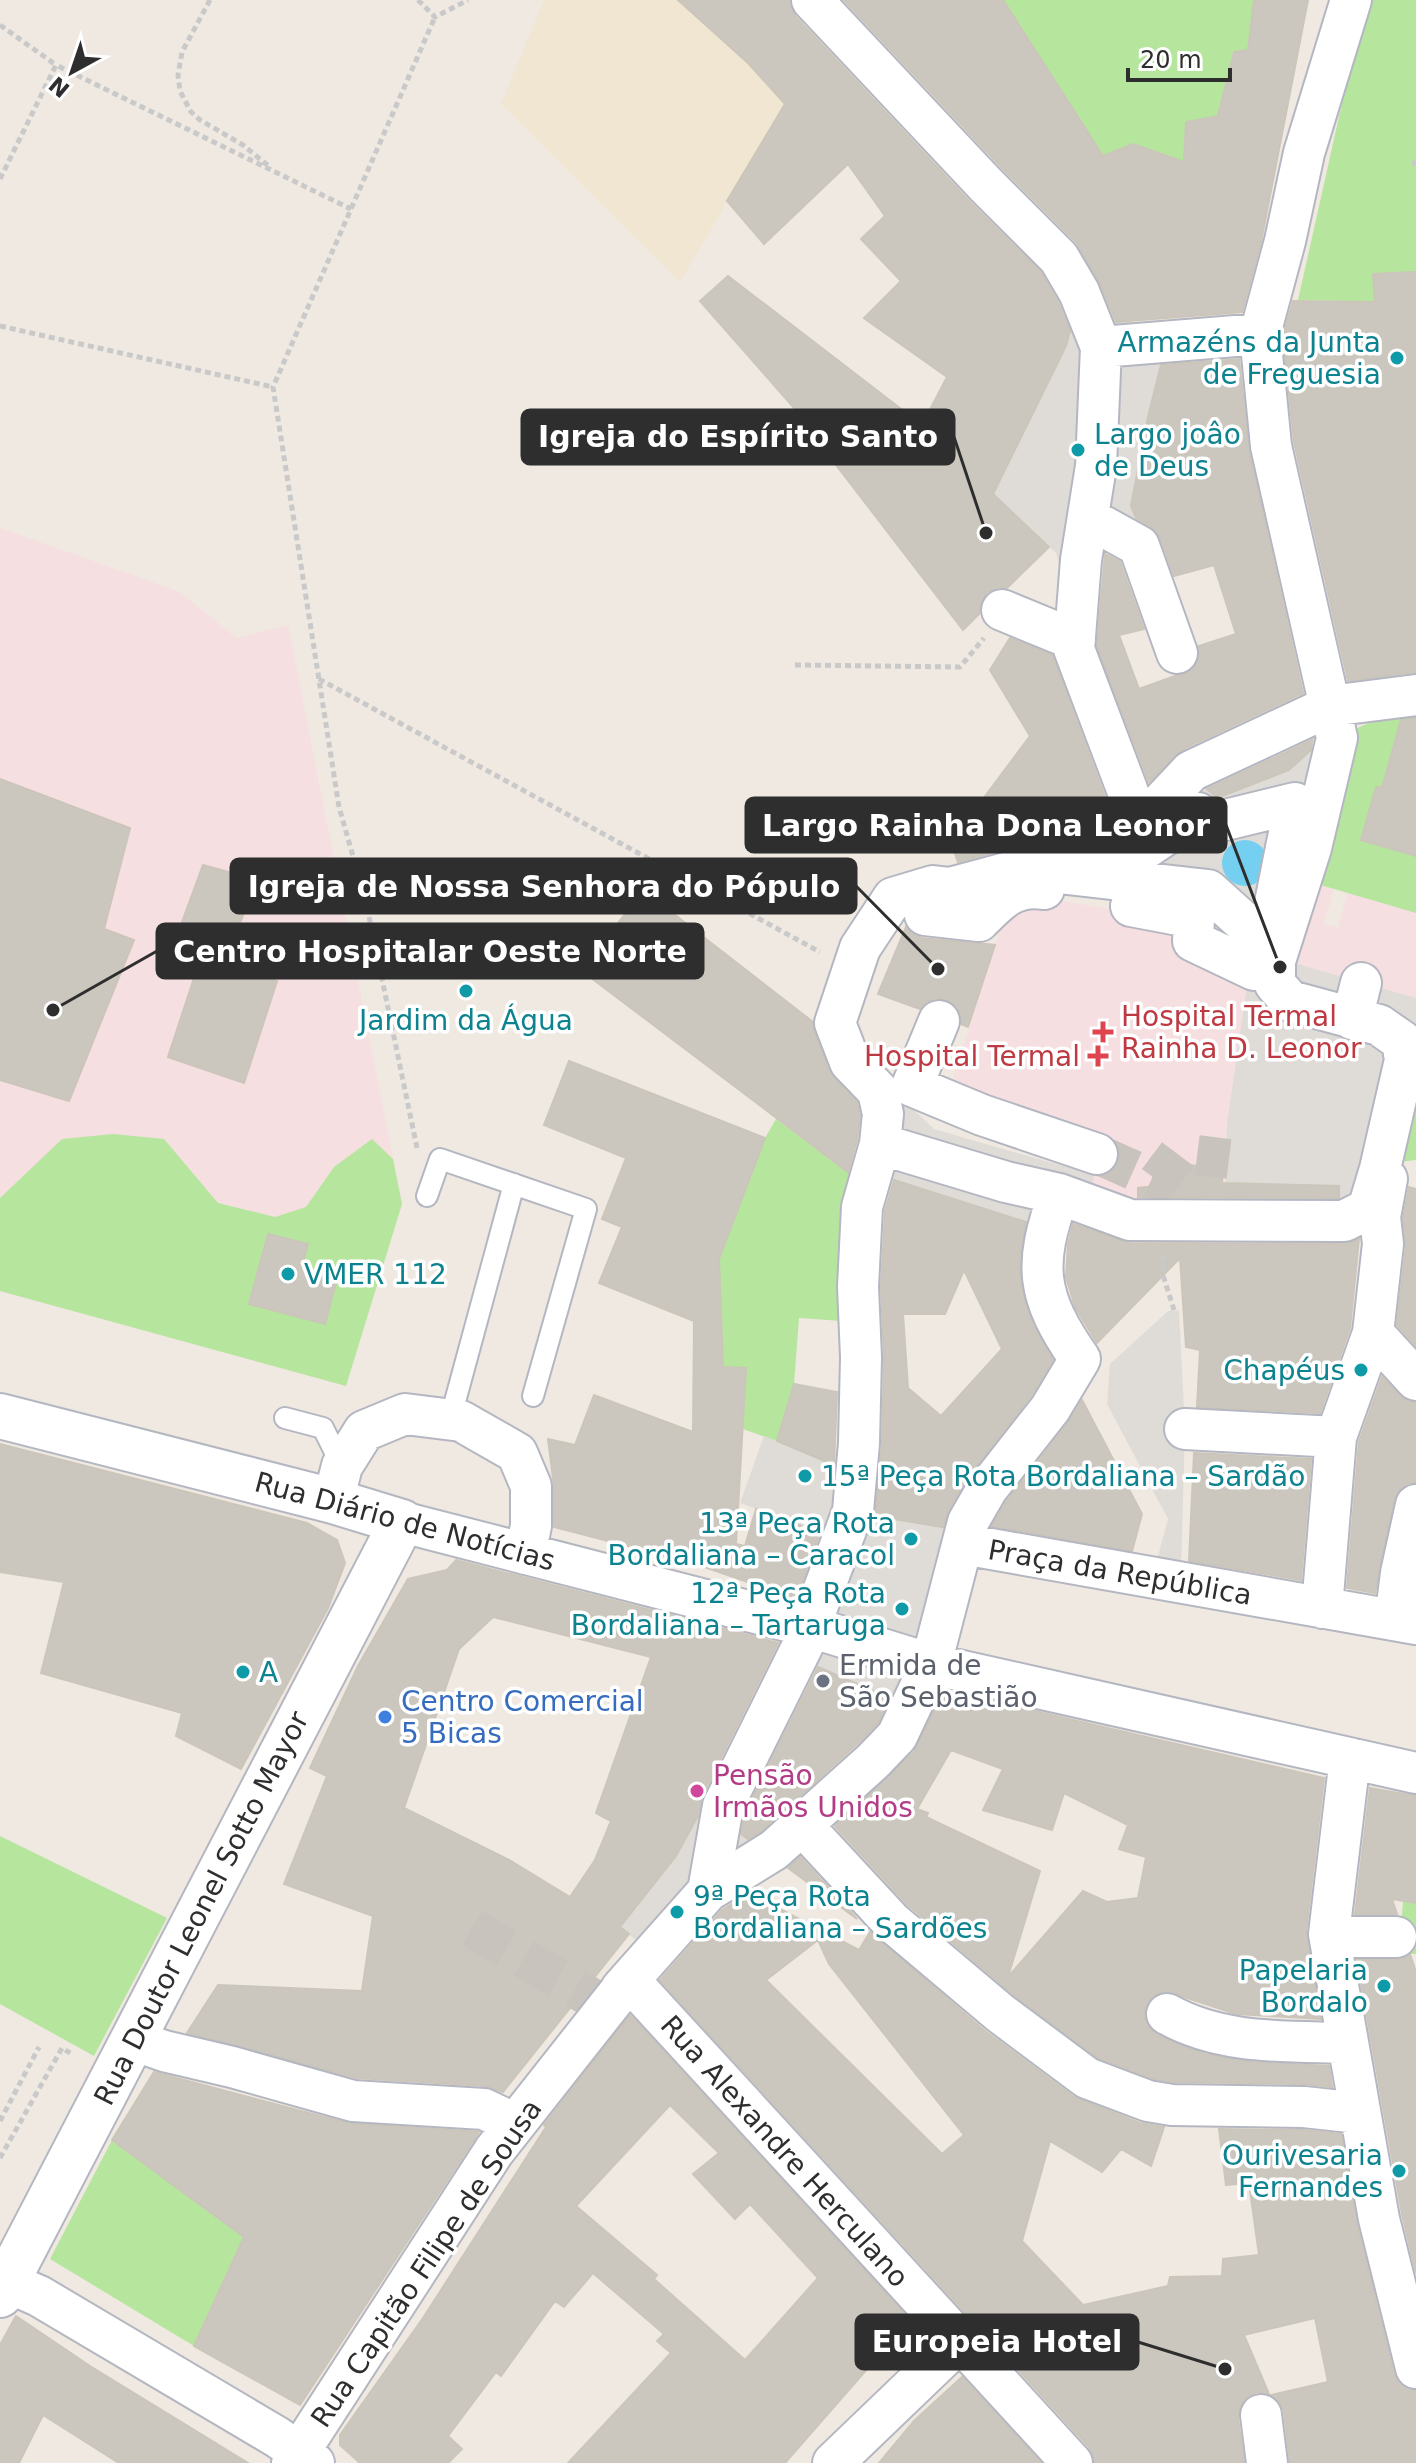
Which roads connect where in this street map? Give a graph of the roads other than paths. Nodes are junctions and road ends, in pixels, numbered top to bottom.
1 (812, 0) edge
2 (1351, 0) edge
3 (1260, 334) junction
4 (1101, 347) junction
5 (1086, 537) junction
6 (1002, 610) road end
7 (1075, 640) junction
8 (1177, 653) dead end
9 (1416, 695) edge
10 (1330, 706) junction
11 (1131, 827) junction
12 (925, 915) dead end
13 (1265, 958) junction
14 (939, 1021) dead end
15 (880, 1144) junction
16 (1097, 1154) tunnel mouth
17 (1398, 1172) edge
18 (514, 1184) junction
19 (427, 1196) road end
20 (1073, 1199) junction
21 (1373, 1333) junction
22 (1416, 1380) edge
23 (533, 1396) dead end
24 (0, 1416) edge
25 (285, 1418) dead end
26 (450, 1420) junction
27 (1185, 1429) dead end
28 (1336, 1437) junction
29 (337, 1484) junction
30 (1416, 1505) edge
31 (402, 1522) junction
32 (963, 1544) junction
33 (525, 1554) junction
34 (1322, 1608) junction
35 (1405, 1622) edge
36 (810, 1627) junction
37 (931, 1664) junction
38 (1350, 1758) junction
39 (1416, 1773) edge
40 (802, 1825) junction
41 (708, 1891) junction
42 (1330, 1937) junction
43 (1396, 1937) dead end
44 (625, 1985) junction
45 (1167, 2014) dead end
46 (133, 2040) junction
47 (1347, 2043) junction
48 (1359, 2113) junction
49 (515, 2124) junction
50 (4, 2288) edge
51 (959, 2342) junction
52 (1416, 2368) edge
53 (1261, 2415) dead end
54 (302, 2459) edge
55 (833, 2463) edge
56 (1072, 2463) edge
57 (1267, 2463) edge

1 - 4 street
2 - 3 street
3 - 4 street
3 - 10 street
4 - 5 street
5 - 7 street
5 - 8 street
6 - 7 street
7 - 11 street
9 - 10 street
10 - 11 street
10 - 13 street
11 - 15 street
12 - 13 street
13 - 13 street
13 - 17 street
14 - 16 street
15 - 20 street
15 - 36 street
17 - 20 street
17 - 21 street
18 - 19 lane
18 - 23 lane
18 - 26 lane
20 - 32 street
21 - 22 street
21 - 28 street
24 - 29 main road, Rua Diário de Notícias
25 - 29 lane
26 - 29 street
26 - 33 street
27 - 28 street
28 - 34 street
29 - 31 main road, Rua Diário de Notícias
30 - 35 street
31 - 33 street, Rua Diário de Notícias
31 - 46 main road, Rua Doutor Leonel Sotto Mayor
32 - 34 street, Praça da República
32 - 37 street, Praça da República
33 - 36 street, Rua Diário de Notícias
34 - 35 street, Praça da República
36 - 37 street, Rua Diário de Notícias
36 - 41 street
37 - 38 street
37 - 40 street, Praça da República
38 - 39 street
38 - 42 street
40 - 41 street, Rua Capitão Filipe de Sousa
40 - 48 street
41 - 44 street, Rua Capitão Filipe de Sousa
42 - 43 street
42 - 47 street
44 - 49 street, Rua Capitão Filipe de Sousa
44 - 51 street, Rua Alexandre Herculano
45 - 47 street
46 - 49 street
46 - 50 main road, Rua Doutor Leonel Sotto Mayor
47 - 48 street
48 - 52 street
49 - 54 street, Rua Capitão Filipe de Sousa
50 - 54 street
51 - 55 street
51 - 56 street, Rua Alexandre Herculano
53 - 57 street

